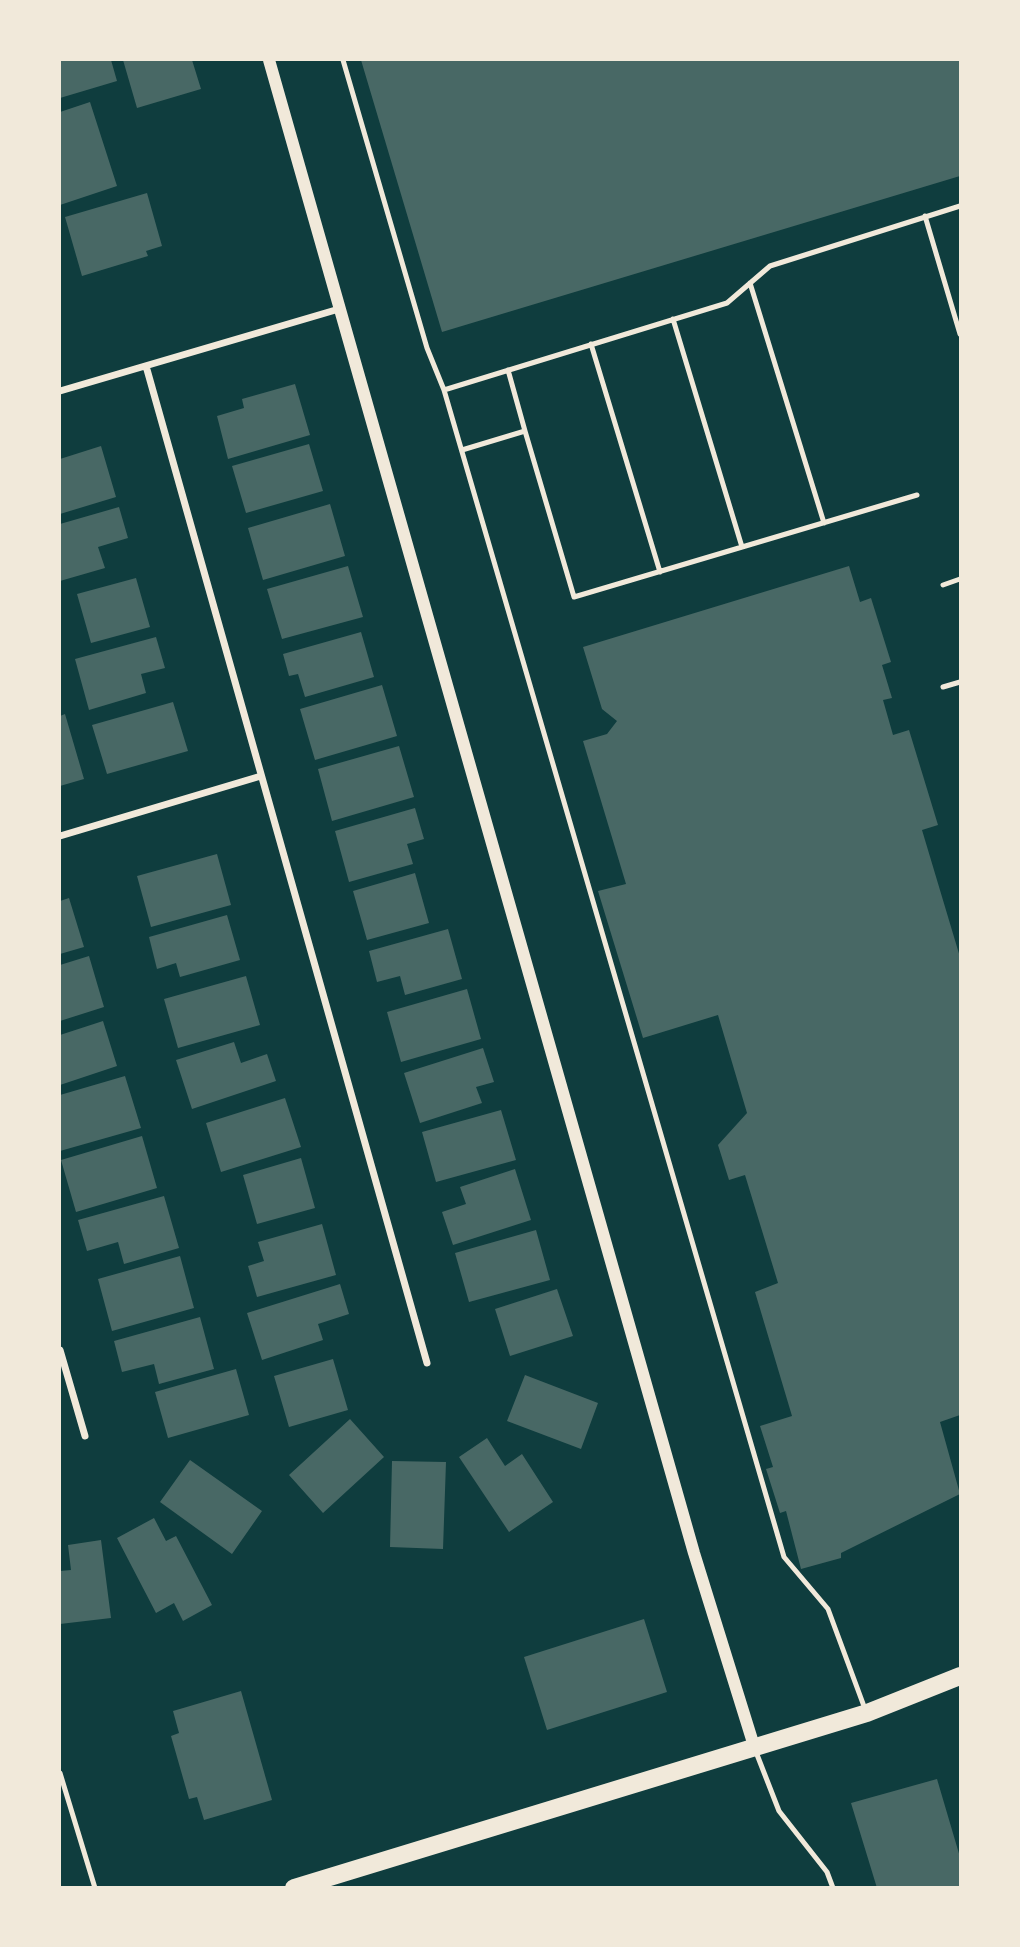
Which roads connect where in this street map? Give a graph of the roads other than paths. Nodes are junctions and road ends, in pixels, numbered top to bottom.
1 (269, 60) edge
2 (343, 60) edge
3 (961, 206) edge
4 (925, 216) junction
5 (750, 283) junction
6 (339, 309) junction
7 (673, 319) junction
8 (961, 334) edge
9 (591, 344) junction
10 (146, 366) junction
11 (508, 370) junction
12 (444, 390) junction
13 (60, 391) edge
14 (525, 431) junction
15 (461, 450) junction
16 (917, 495) dead end
17 (824, 523) junction
18 (742, 547) junction
19 (660, 572) junction
20 (961, 579) edge
21 (943, 584) dead end
22 (961, 682) edge
23 (943, 687) dead end
24 (261, 776) junction
25 (60, 836) edge
26 (60, 1350) edge
27 (427, 1363) dead end
28 (85, 1436) dead end
29 (961, 1676) edge
30 (867, 1713) junction
31 (754, 1746) junction
32 (60, 1773) edge
33 (95, 1888) edge
34 (294, 1888) edge
35 (833, 1888) edge

1 - 6 street
2 - 12 lane
3 - 4 lane
4 - 5 lane
4 - 8 lane
5 - 7 lane
5 - 17 lane
6 - 10 street
6 - 31 street
7 - 9 lane
7 - 18 lane
9 - 11 lane
9 - 19 lane
10 - 13 street
10 - 24 street
11 - 12 lane
11 - 14 lane
12 - 15 lane
14 - 15 lane
14 - 19 lane
15 - 30 lane
16 - 17 lane
17 - 18 lane
18 - 19 lane
20 - 21 lane
22 - 23 lane
24 - 25 street
24 - 27 street
26 - 28 street
29 - 30 main road
30 - 31 main road
31 - 34 main road
31 - 35 lane
32 - 33 lane

